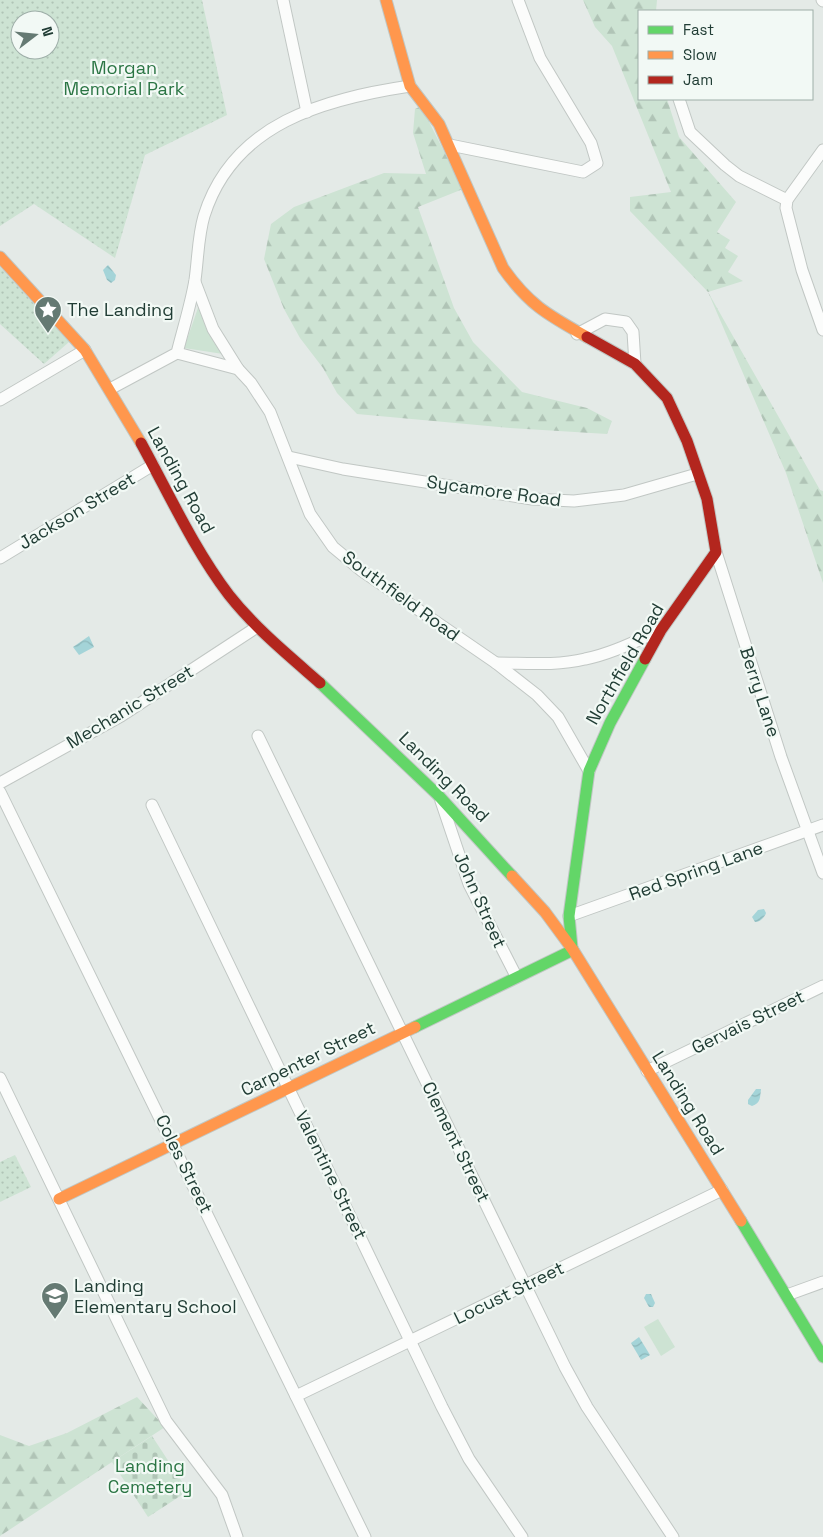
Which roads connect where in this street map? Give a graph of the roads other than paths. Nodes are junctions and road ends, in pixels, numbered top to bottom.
1 (284, 0) edge
2 (386, 0) edge
3 (518, 0) edge
4 (410, 86) junction
5 (679, 100) edge
6 (307, 112) junction
7 (450, 145) junction
8 (823, 150) edge
9 (787, 200) junction
10 (0, 257) edge
11 (194, 282) junction
12 (823, 330) edge
13 (577, 334) junction
14 (85, 350) junction
15 (177, 354) junction
16 (635, 364) junction
17 (238, 369) junction
18 (110, 390) junction
19 (0, 400) edge
20 (289, 457) junction
21 (153, 464) junction
22 (697, 474) junction
23 (716, 552) junction
24 (0, 558) edge
25 (258, 627) junction
26 (661, 630) junction
27 (496, 663) junction
28 (258, 736) dead end
29 (589, 771) junction
30 (0, 784) edge
31 (0, 792) edge
32 (438, 795) junction
33 (152, 805) dead end
34 (823, 825) edge
35 (807, 830) junction
36 (823, 873) edge
37 (569, 916) junction
38 (573, 950) junction
39 (516, 976) junction
40 (823, 986) edge
41 (403, 1032) junction
42 (647, 1071) junction
43 (0, 1078) edge
44 (288, 1088) junction
45 (174, 1144) junction
46 (722, 1190) junction
47 (59, 1199) junction
48 (823, 1282) edge
49 (526, 1285) junction
50 (788, 1295) junction
51 (412, 1340) junction
52 (823, 1357) edge
53 (296, 1396) junction
54 (236, 1537) edge
55 (365, 1537) edge
56 (522, 1537) edge
57 (673, 1537) edge

1 - 6 street
2 - 4 street
3 - 7 street
4 - 6 street
4 - 7 street
5 - 9 street
6 - 11 street
7 - 13 street
8 - 9 street
9 - 12 street
10 - 14 street, Landing Road
11 - 15 street
11 - 17 street, Southfield Road
13 - 16 street
13 - 16 street
14 - 18 street, Landing Road
14 - 19 street
15 - 17 street
15 - 18 street
16 - 22 street
17 - 20 street, Southfield Road
18 - 21 street, Landing Road
20 - 22 street, Sycamore Road
20 - 27 street, Southfield Road
21 - 24 street, Jackson Street
21 - 25 street, Landing Road
22 - 23 street
23 - 26 street, Northfield Road
23 - 35 street, Berry Lane
25 - 30 street, Mechanic Street
25 - 32 street, Landing Road
26 - 27 street
26 - 29 street, Northfield Road
27 - 29 street, Southfield Road
28 - 41 street, Clement Street
29 - 37 street, Northfield Road
31 - 45 street, Coles Street
32 - 38 street, Landing Road
32 - 39 street, John Street
33 - 44 street, Valentine Street
34 - 35 street, Red Spring Lane
35 - 36 street, Berry Lane
35 - 37 street, Red Spring Lane
37 - 38 street, Northfield Road
38 - 39 street, Carpenter Street
38 - 42 street, Landing Road
39 - 41 street, Carpenter Street
40 - 42 street, Gervais Street
41 - 44 street, Carpenter Street
41 - 49 street, Clement Street
42 - 46 street, Landing Road
43 - 47 street
44 - 45 street, Carpenter Street
44 - 51 street, Valentine Street
45 - 47 street, Carpenter Street
45 - 53 street, Coles Street
46 - 49 street, Locust Street
46 - 50 street, Landing Road
47 - 54 street
48 - 50 street
49 - 51 street, Locust Street
49 - 57 street, Clement Street
50 - 52 street, Landing Road
51 - 53 street, Locust Street
51 - 56 street, Valentine Street
53 - 55 street, Coles Street

